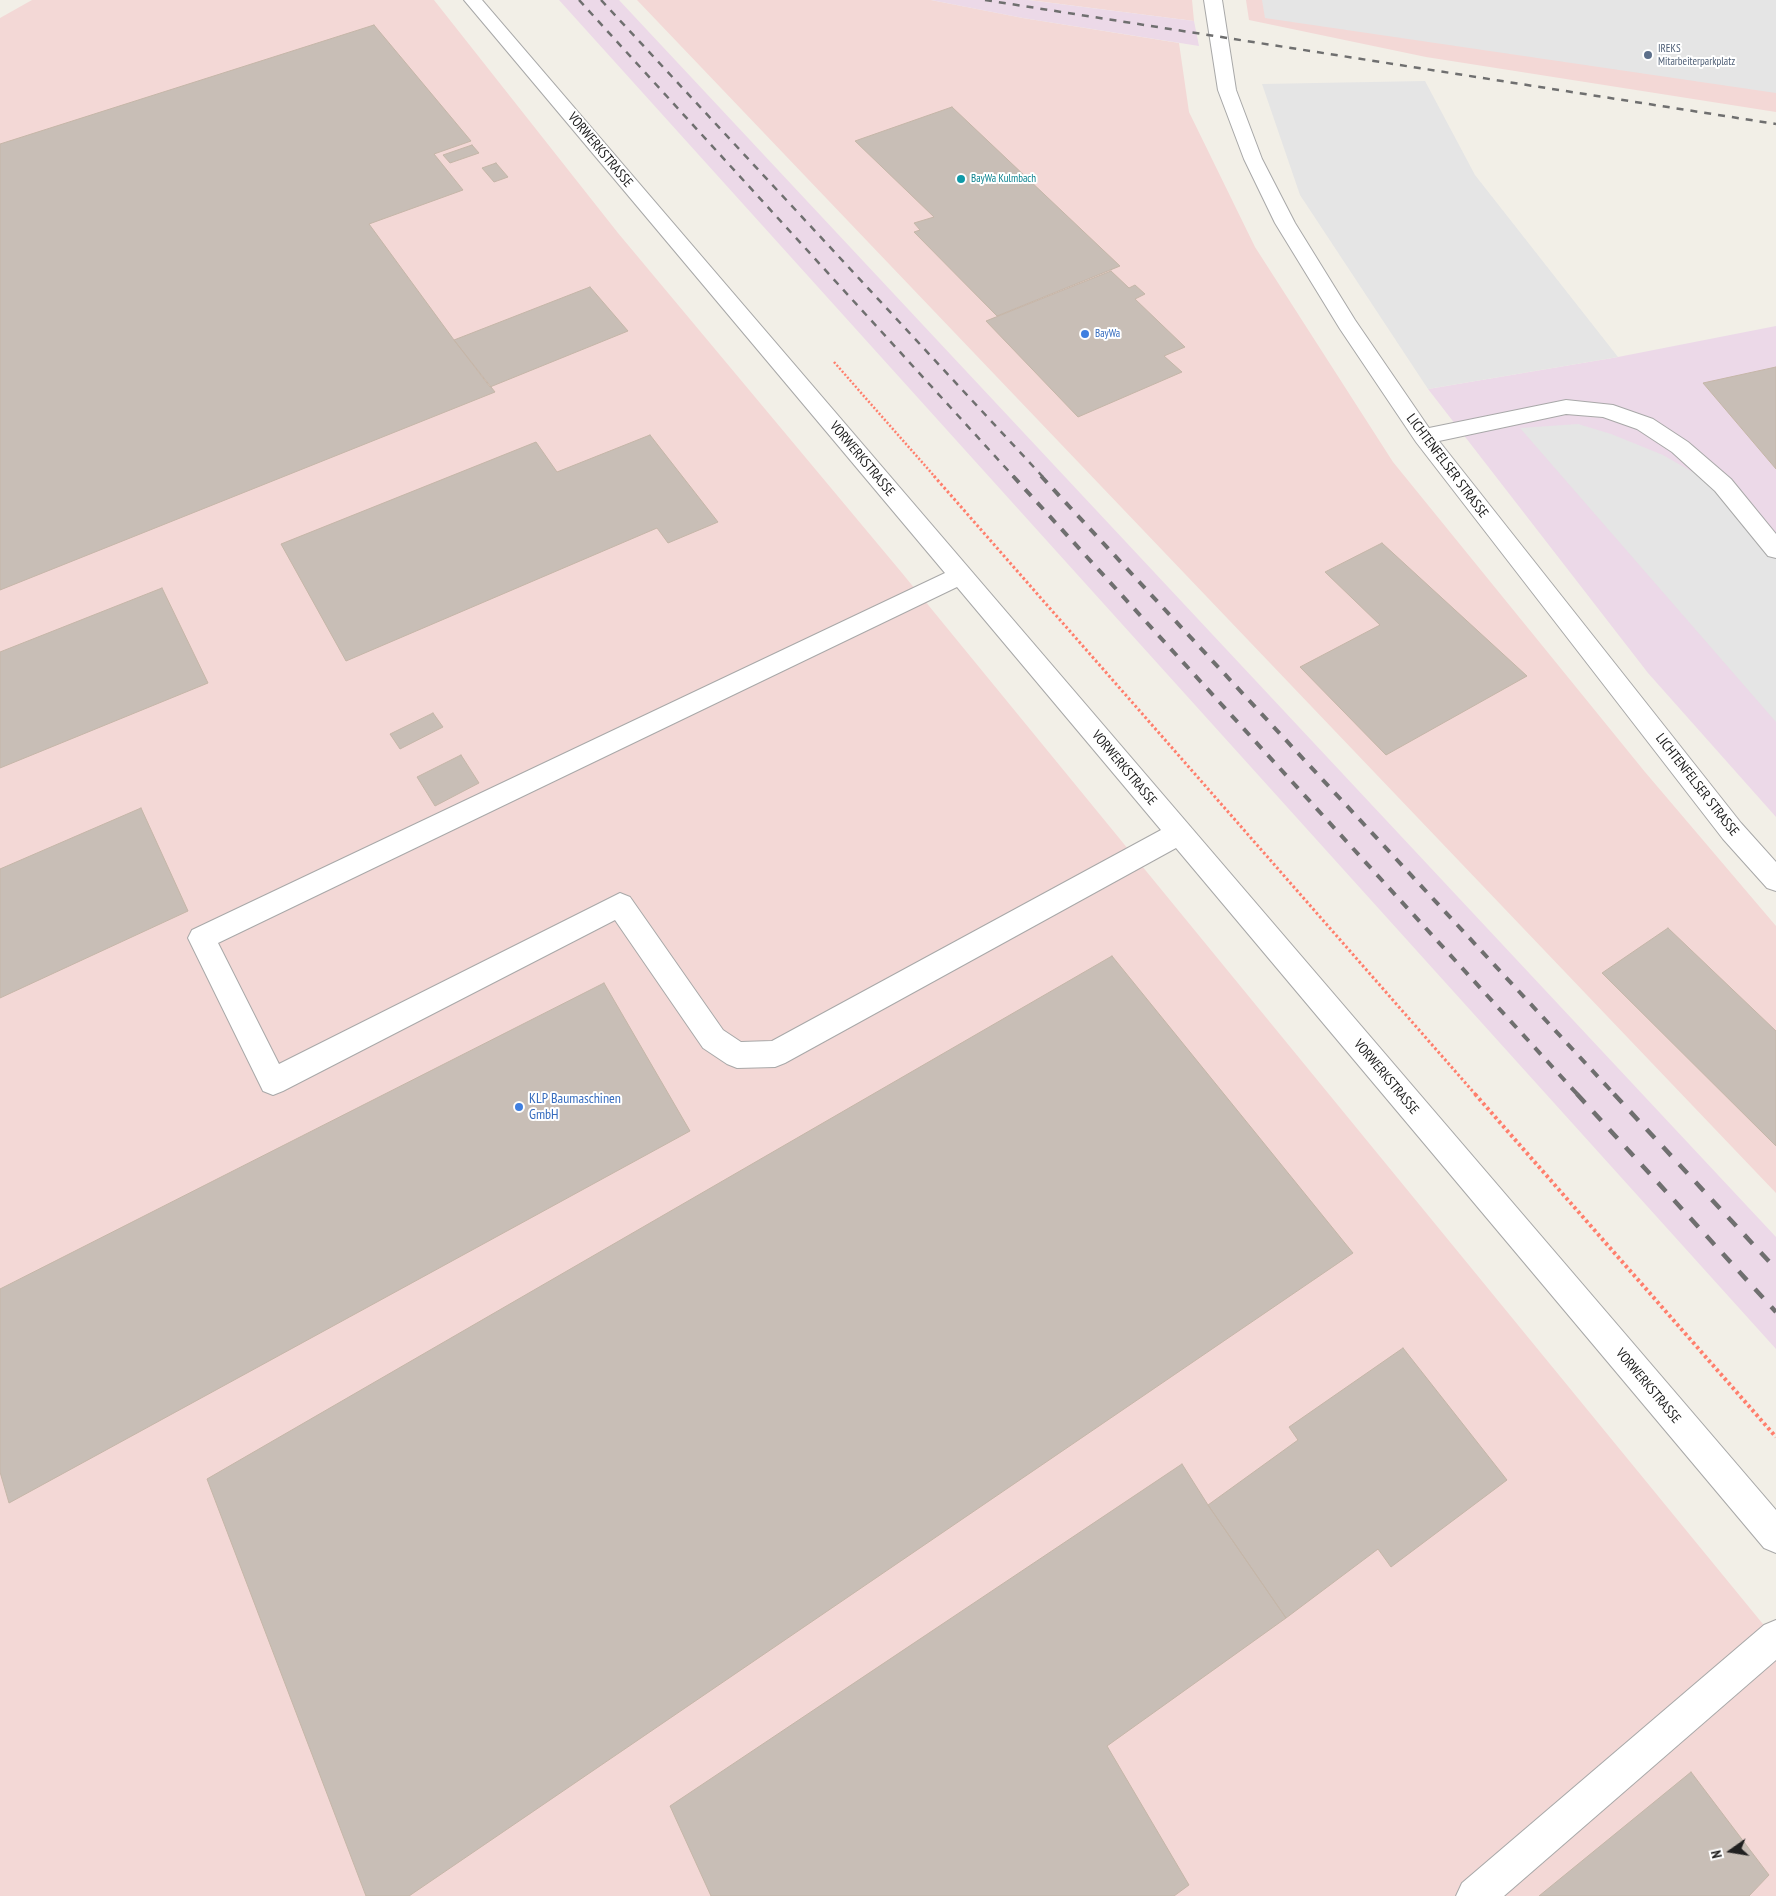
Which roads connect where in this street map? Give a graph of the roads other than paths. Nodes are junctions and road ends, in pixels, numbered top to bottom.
1 (473, 0) edge
2 (1213, 0) edge
3 (1424, 437) junction
4 (1776, 550) edge
5 (961, 575) junction
6 (1179, 833) junction
7 (1776, 880) edge
8 (1776, 1536) edge
9 (1776, 1637) edge
10 (1475, 1896) edge

1 - 5 street, VORWERKSTRASSE
2 - 3 street, LICHTENFELSER STRASSE
3 - 4 street
3 - 7 street, LICHTENFELSER STRASSE
5 - 6 street, VORWERKSTRASSE
5 - 6 street
6 - 8 street, VORWERKSTRASSE
9 - 10 street

